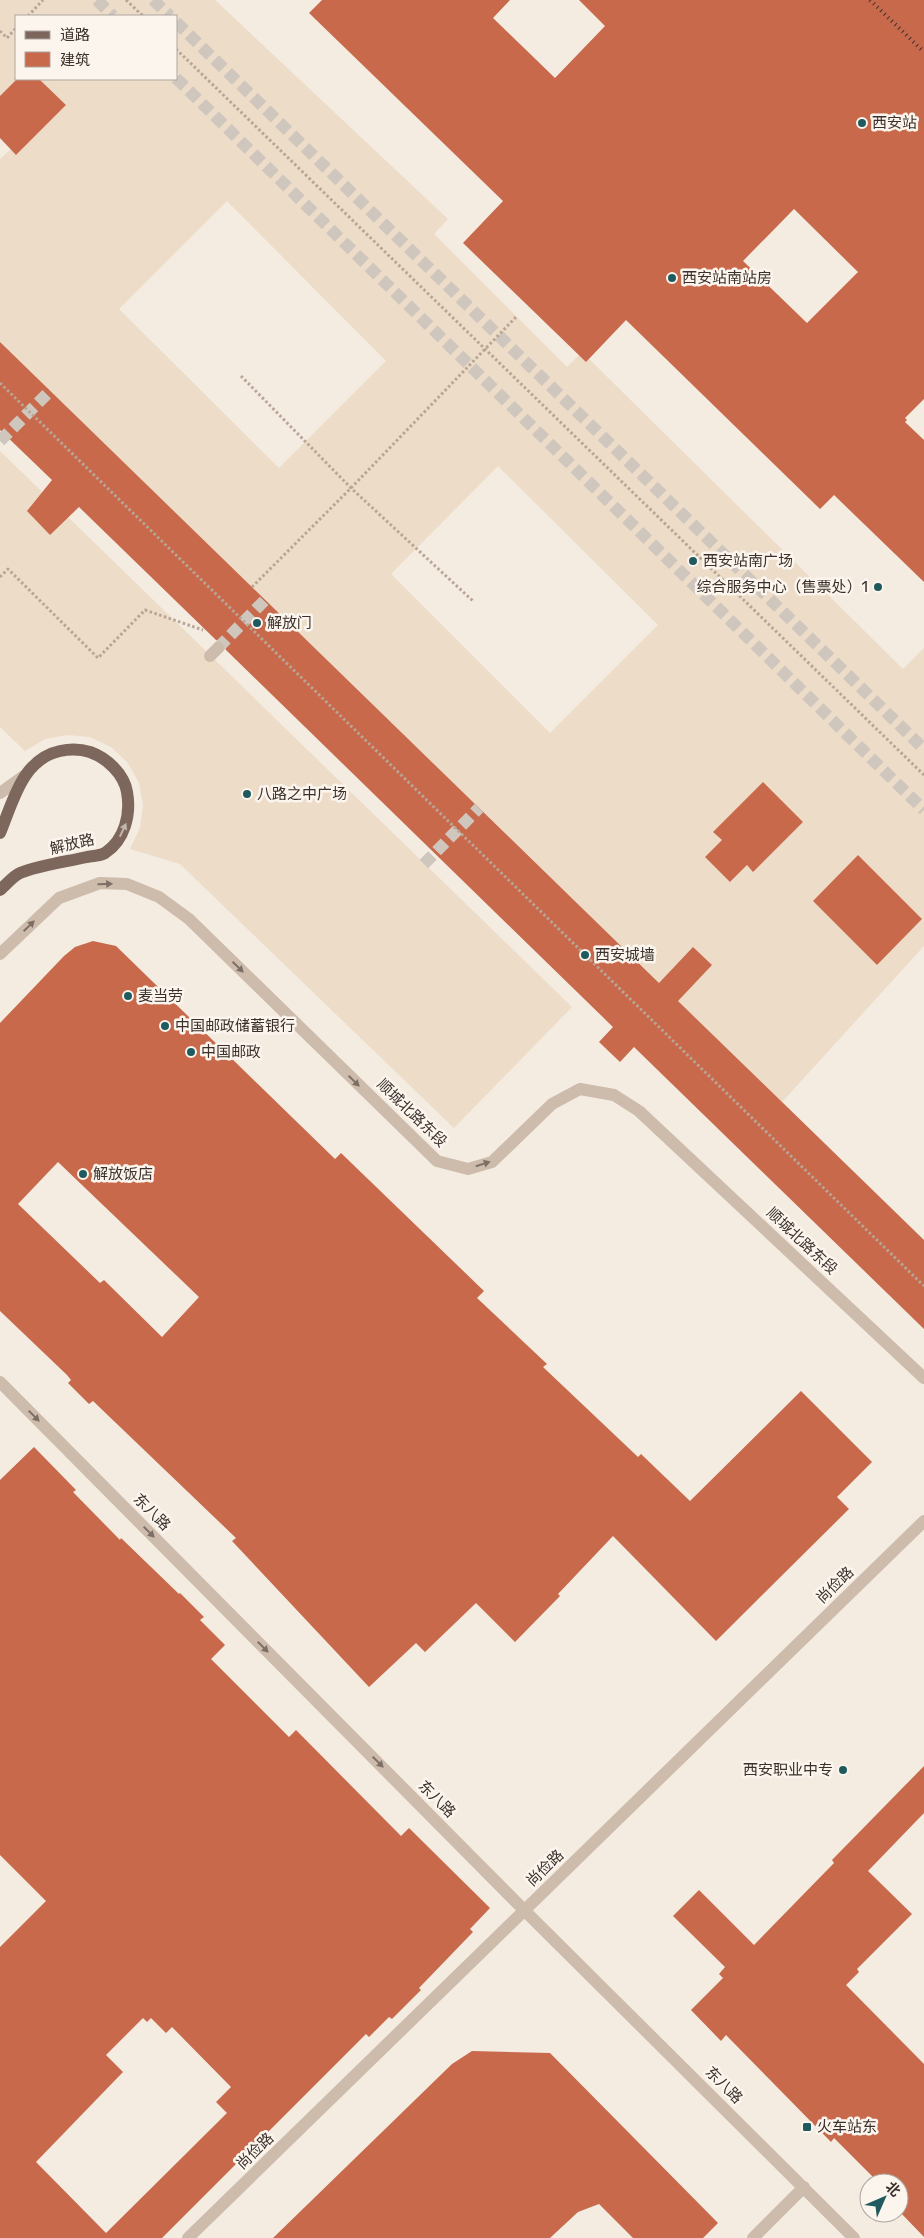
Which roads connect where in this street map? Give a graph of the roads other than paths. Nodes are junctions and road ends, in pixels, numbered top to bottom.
1 (24, 776) junction
2 (0, 793) edge
3 (0, 833) edge
4 (0, 890) edge
5 (0, 954) edge
6 (924, 1378) edge
7 (0, 1382) edge
8 (924, 1521) edge
9 (525, 1910) junction
10 (804, 2187) junction
11 (188, 2238) edge
12 (753, 2238) edge
13 (854, 2238) edge

1 - 2 street
1 - 3 main road, 解放路
4 -> 1 main road, 解放路
5 -> 6 street, 顺城北路东段
7 -> 9 street, 东八路
8 - 9 street, 尚俭路
9 - 10 street, 东八路
9 - 11 street, 尚俭路
10 - 12 street
10 - 13 street, 东八路

